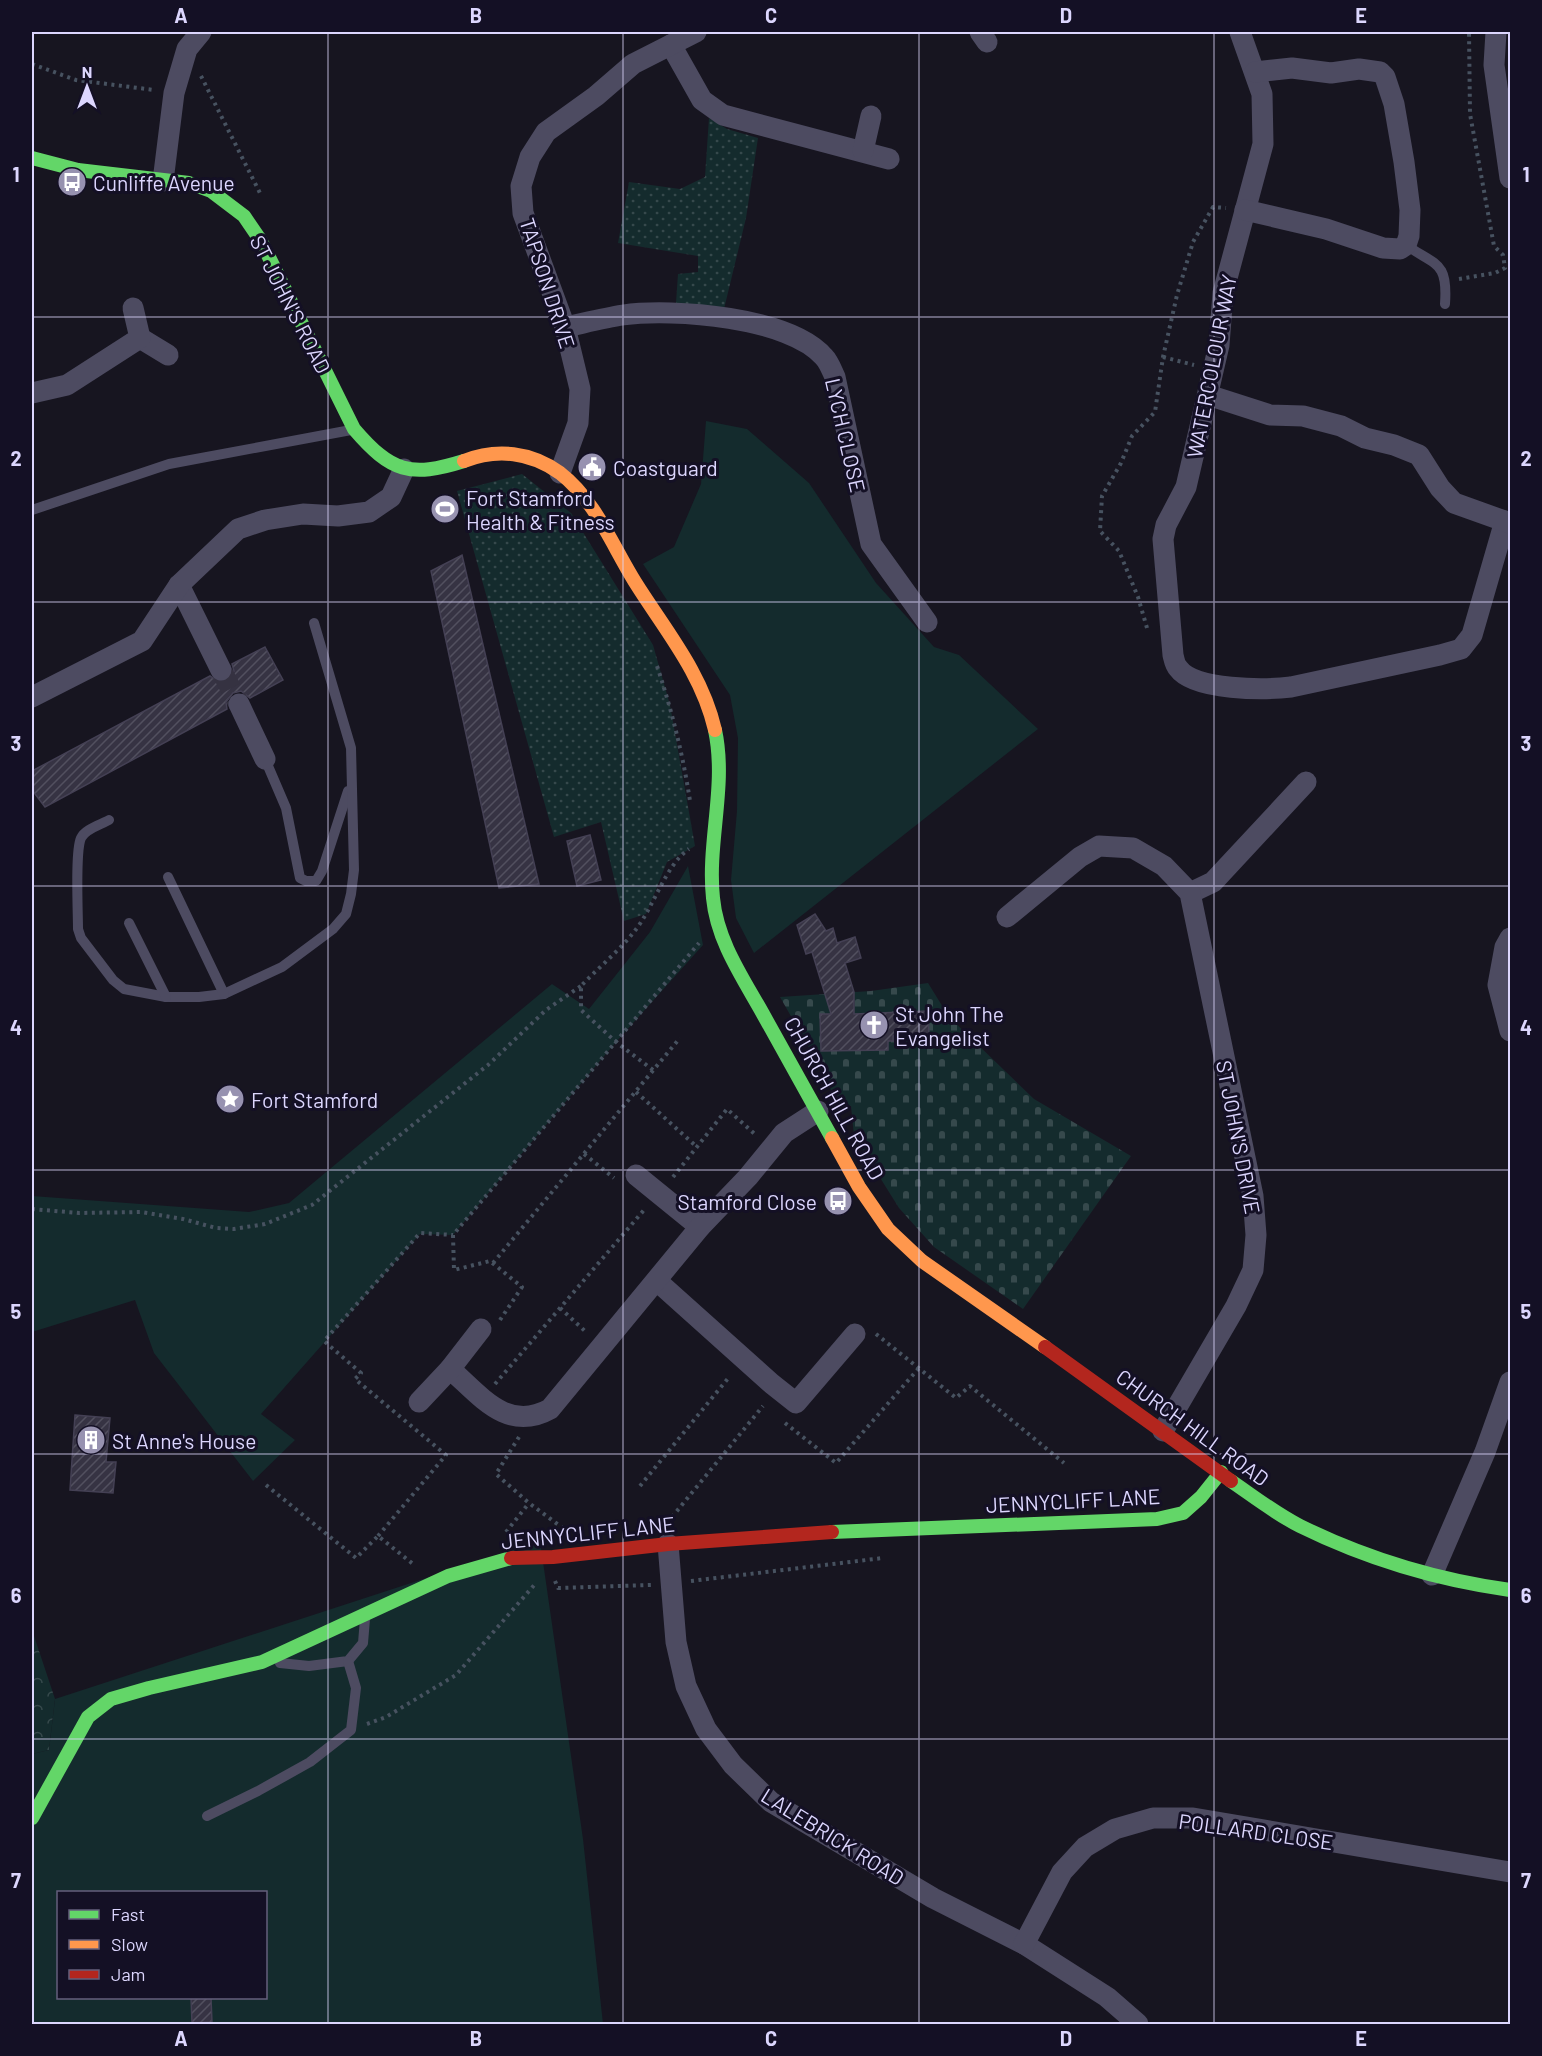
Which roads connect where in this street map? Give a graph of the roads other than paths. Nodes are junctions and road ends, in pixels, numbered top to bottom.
1 (201, 32) edge
2 (696, 32) edge
3 (1240, 32) edge
4 (1496, 32) edge
5 (671, 45) junction
6 (1255, 72) junction
7 (871, 116) dead end
8 (863, 151) junction
9 (32, 158) edge
10 (890, 159) dead end
11 (1510, 178) edge
12 (163, 181) junction
13 (1245, 210) junction
14 (1406, 244) junction
15 (1445, 304) dead end
16 (133, 308) dead end
17 (565, 327) junction
18 (140, 338) junction
19 (168, 355) dead end
20 (32, 393) edge
21 (1208, 395) junction
22 (354, 429) junction
23 (404, 469) junction
24 (560, 473) junction
25 (32, 510) edge
26 (1508, 522) edge
27 (179, 585) junction
28 (927, 622) dead end
29 (314, 623) dead end
30 (221, 670) tunnel mouth
31 (32, 697) edge
32 (238, 704) tunnel mouth
33 (265, 759) joint
34 (351, 782) junction
35 (1306, 782) dead end
36 (109, 820) dead end
37 (168, 877) dead end
38 (1190, 893) junction
39 (1007, 917) dead end
40 (129, 923) dead end
41 (1510, 938) edge
42 (224, 994) junction
43 (166, 997) junction
44 (1510, 1032) edge
45 (818, 1111) junction
46 (636, 1175) dead end
47 (700, 1227) junction
48 (657, 1281) junction
49 (481, 1329) road end
50 (855, 1334) road end
51 (450, 1369) junction
52 (1510, 1382) edge
53 (418, 1402) dead end
54 (1162, 1431) junction
55 (1221, 1472) junction
56 (658, 1545) junction
57 (1432, 1575) junction
58 (1510, 1590) edge
59 (365, 1613) junction
60 (348, 1661) junction
61 (262, 1662) junction
62 (207, 1816) dead end
63 (32, 1818) edge
64 (1510, 1872) edge
65 (1024, 1944) junction
66 (1138, 2025) edge

1 - 12 street
2 - 5 street, TAPSON DRIVE
3 - 6 street, WATERCOLOUR WAY
4 - 11 street
5 - 8 street
5 - 17 street, TAPSON DRIVE
6 - 13 street, WATERCOLOUR WAY
6 - 14 street
7 - 8 street
8 - 10 street
9 - 12 street, ST JOHN'S ROAD
12 - 22 street, ST JOHN'S ROAD
13 - 14 street
13 - 21 street, WATERCOLOUR WAY
14 - 15 lane
16 - 18 street
17 - 24 street, TAPSON DRIVE
17 - 28 street, LYCH CLOSE
18 - 19 street
18 - 20 street
21 - 26 street
21 - 26 street, WATERCOLOUR WAY
22 - 23 street, ST JOHN'S ROAD
22 - 25 lane
23 - 24 street, CHURCH HILL ROAD
23 - 27 street
24 - 45 street, CHURCH HILL ROAD
27 - 30 street
27 - 31 street
29 - 34 lane
32 - 33 street
33 - 34 lane
34 - 42 lane
35 - 38 street
36 - 43 lane
37 - 42 lane
38 - 39 street
38 - 54 street, ST JOHN'S DRIVE
40 - 43 lane
41 - 44 street
42 - 43 lane
45 - 47 street
45 - 54 street, CHURCH HILL ROAD
46 - 47 street
47 - 48 street
48 - 50 street
48 - 51 street
49 - 51 street
51 - 53 street
52 - 57 street
54 - 55 street, CHURCH HILL ROAD
55 - 56 street, JENNYCLIFF LANE
55 - 57 street, CHURCH HILL ROAD
56 - 59 street, JENNYCLIFF LANE
56 - 65 street, LALEBRICK ROAD
57 - 58 street, CHURCH HILL ROAD
59 - 60 lane
59 - 61 street, JENNYCLIFF LANE
60 - 61 lane
60 - 62 lane
61 - 63 street, JENNYCLIFF LANE
64 - 65 street, POLLARD CLOSE
65 - 66 street, LALEBRICK ROAD

